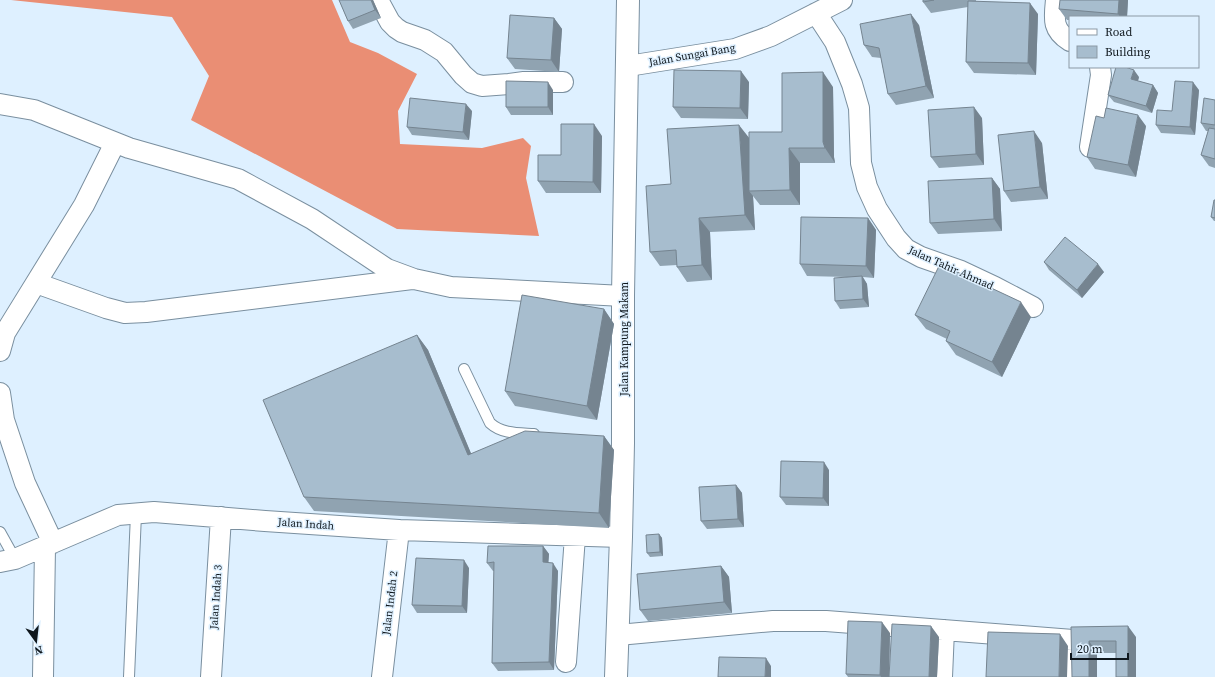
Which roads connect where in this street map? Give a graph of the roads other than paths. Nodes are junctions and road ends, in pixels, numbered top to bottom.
1 (378, 0) edge
2 (628, 0) edge
3 (842, 0) edge
4 (1056, 0) edge
5 (816, 13) junction
6 (1069, 40) edge
7 (628, 66) junction
8 (1100, 68) edge
9 (563, 82) dead end
10 (0, 104) edge
11 (115, 143) junction
12 (1090, 148) edge
13 (414, 279) junction
14 (36, 283) junction
15 (623, 296) junction
16 (1033, 307) dead end
17 (0, 351) edge
18 (464, 369) dead end
19 (0, 393) edge
20 (545, 435) edge
21 (136, 514) junction
22 (221, 517) junction
23 (399, 530) junction
24 (0, 532) edge
25 (575, 536) junction
26 (621, 537) junction
27 (49, 545) junction
28 (7, 560) edge
29 (944, 630) junction
30 (618, 635) junction
31 (566, 662) dead end
32 (43, 677) edge
33 (129, 677) edge
34 (211, 677) edge
35 (382, 677) edge
36 (616, 677) edge
37 (942, 677) edge
38 (1074, 677) edge

1 - 9 street
2 - 7 street, Jalan Kampung Makam
3 - 5 street, Jalan Sungai Bang
4 - 6 street
5 - 7 street, Jalan Sungai Bang
5 - 16 street, Jalan Tahir Ahmad
7 - 15 street, Jalan Kampung Makam
8 - 12 street
10 - 11 street
11 - 13 street
11 - 14 street
13 - 14 street
13 - 15 street
14 - 17 street
15 - 26 street, Jalan Kampung Makam
18 - 20 lane
19 - 27 street
21 - 22 street, Jalan Indah
21 - 27 street, Jalan Indah
21 - 33 lane
22 - 23 street, Jalan Indah
22 - 34 street, Jalan Indah 3
23 - 25 street, Jalan Indah
23 - 35 street, Jalan Indah 2
24 - 28 lane
25 - 26 street, Jalan Indah
25 - 31 street
26 - 30 street, Jalan Kampung Makam
27 - 28 street, Jalan Indah
27 - 32 street
29 - 30 street
29 - 37 street
29 - 38 street
30 - 36 street, Jalan Kampung Makam

